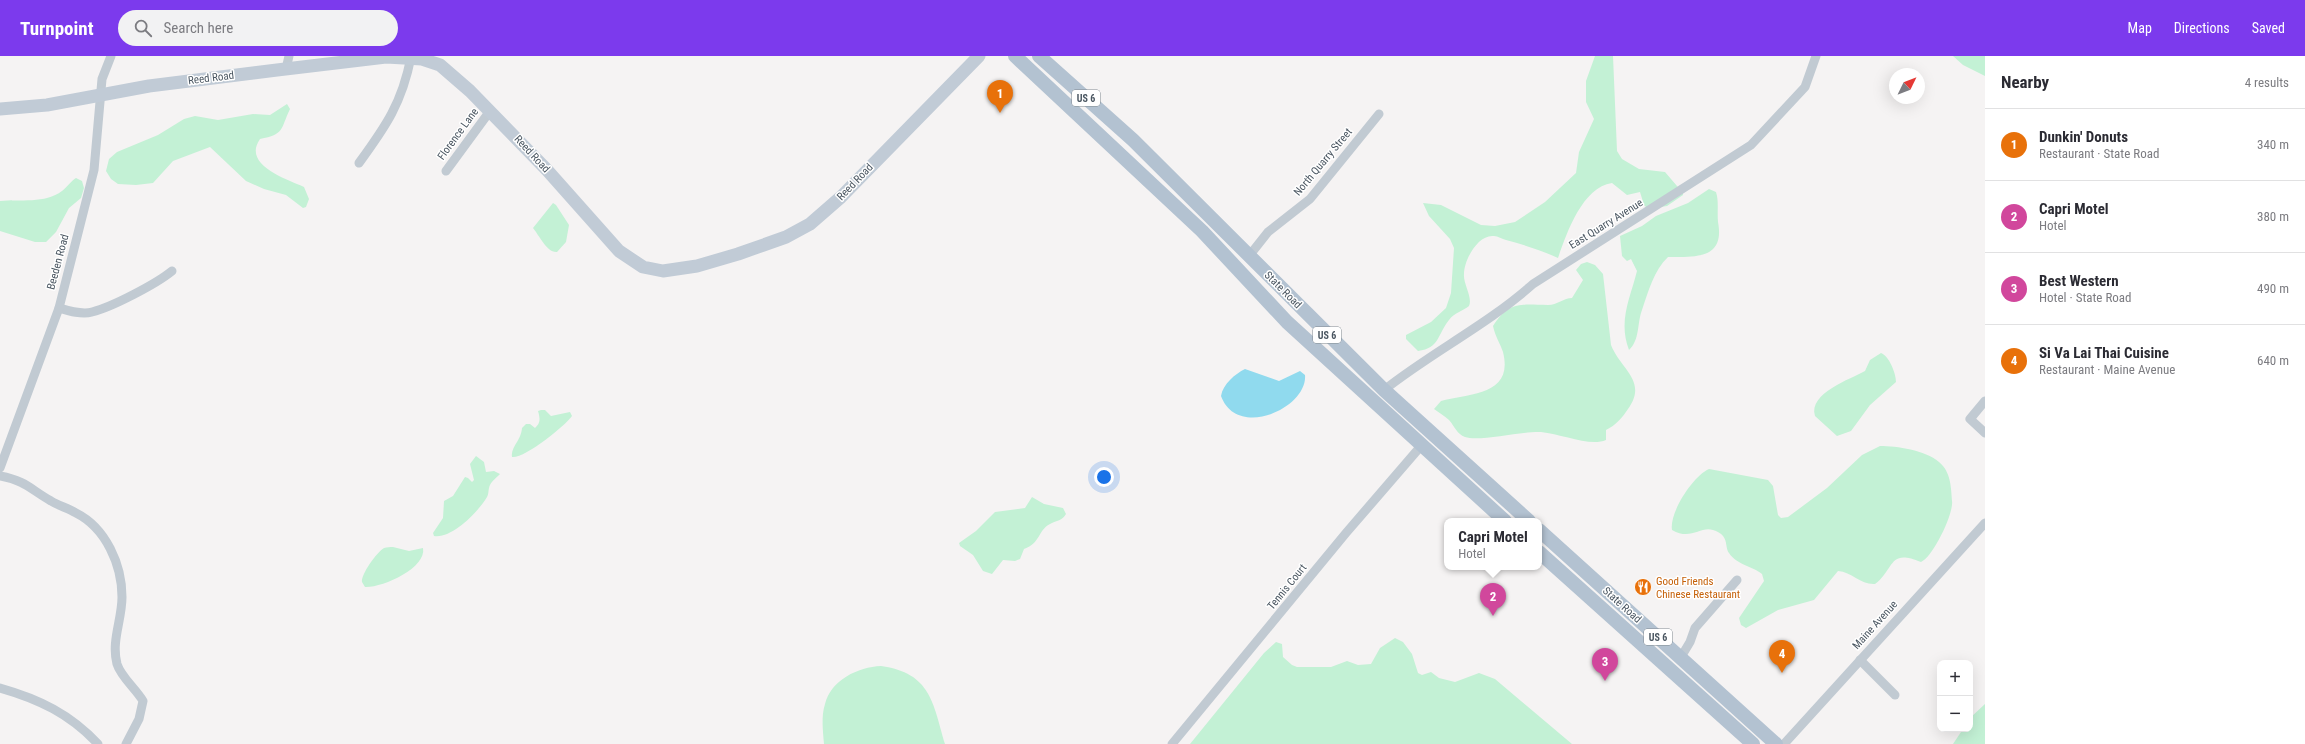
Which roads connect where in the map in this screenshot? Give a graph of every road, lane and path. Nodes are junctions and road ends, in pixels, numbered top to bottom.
1 (112, 56) edge
2 (979, 56) edge
3 (1015, 56) edge
4 (1039, 56) edge
5 (1816, 56) edge
6 (411, 57) edge
7 (288, 62) edge
8 (100, 95) junction
9 (0, 109) edge
10 (490, 111) junction
11 (1379, 114) dead end
12 (359, 163) dead end
13 (446, 171) dead end
14 (1214, 221) junction
15 (1202, 231) junction
16 (1249, 256) junction
17 (172, 271) dead end
18 (59, 308) junction
19 (1384, 390) junction
20 (1985, 401) edge
21 (1985, 433) edge
22 (1421, 446) junction
23 (1457, 456) junction
24 (0, 468) edge
25 (1446, 468) junction
26 (0, 476) edge
27 (1502, 518) edge
28 (1526, 518) edge
29 (1985, 522) edge
30 (1542, 533) edge
31 (1542, 555) edge
32 (1577, 564) junction
33 (1566, 576) junction
34 (1737, 580) dead end
35 (1681, 657) junction
36 (1860, 660) junction
37 (0, 688) edge
38 (1895, 695) dead end
39 (98, 744) edge
40 (126, 744) edge
41 (1172, 744) edge
42 (1753, 744) edge
43 (1776, 744) edge
44 (1784, 744) edge

1 - 8 street, Beeden Road
2 - 10 street, Reed Road
3 - 15 main road, State Road / US 6
4 - 14 main road, State Road / US 6
5 - 19 street, East Quarry Avenue
6 - 7 street, Reed Road
6 - 10 street, Reed Road
6 - 12 street
7 - 8 street, Reed Road
8 - 9 street, Reed Road
8 - 18 street, Beeden Road
10 - 13 street, Florence Lane
11 - 16 street, North Quarry Street
14 - 15 street
14 - 16 main road, State Road / US 6
15 - 22 main road, State Road / US 6
16 - 19 main road, State Road / US 6
17 - 18 street
18 - 24 street, Beeden Road
19 - 23 main road, State Road / US 6
20 - 21 street
22 - 25 main road, State Road / US 6
22 - 41 street, Tennis Court
23 - 25 street
23 - 28 main road, State Road / US 6
25 - 27 main road, State Road / US 6
26 - 40 street
29 - 36 street, Maine Avenue
30 - 32 main road, State Road / US 6
31 - 33 main road, State Road / US 6
32 - 33 street
32 - 35 main road, State Road / US 6
33 - 42 main road, State Road / US 6
34 - 35 street
35 - 43 main road, State Road / US 6
36 - 38 street
36 - 44 street, Maine Avenue
37 - 39 street

